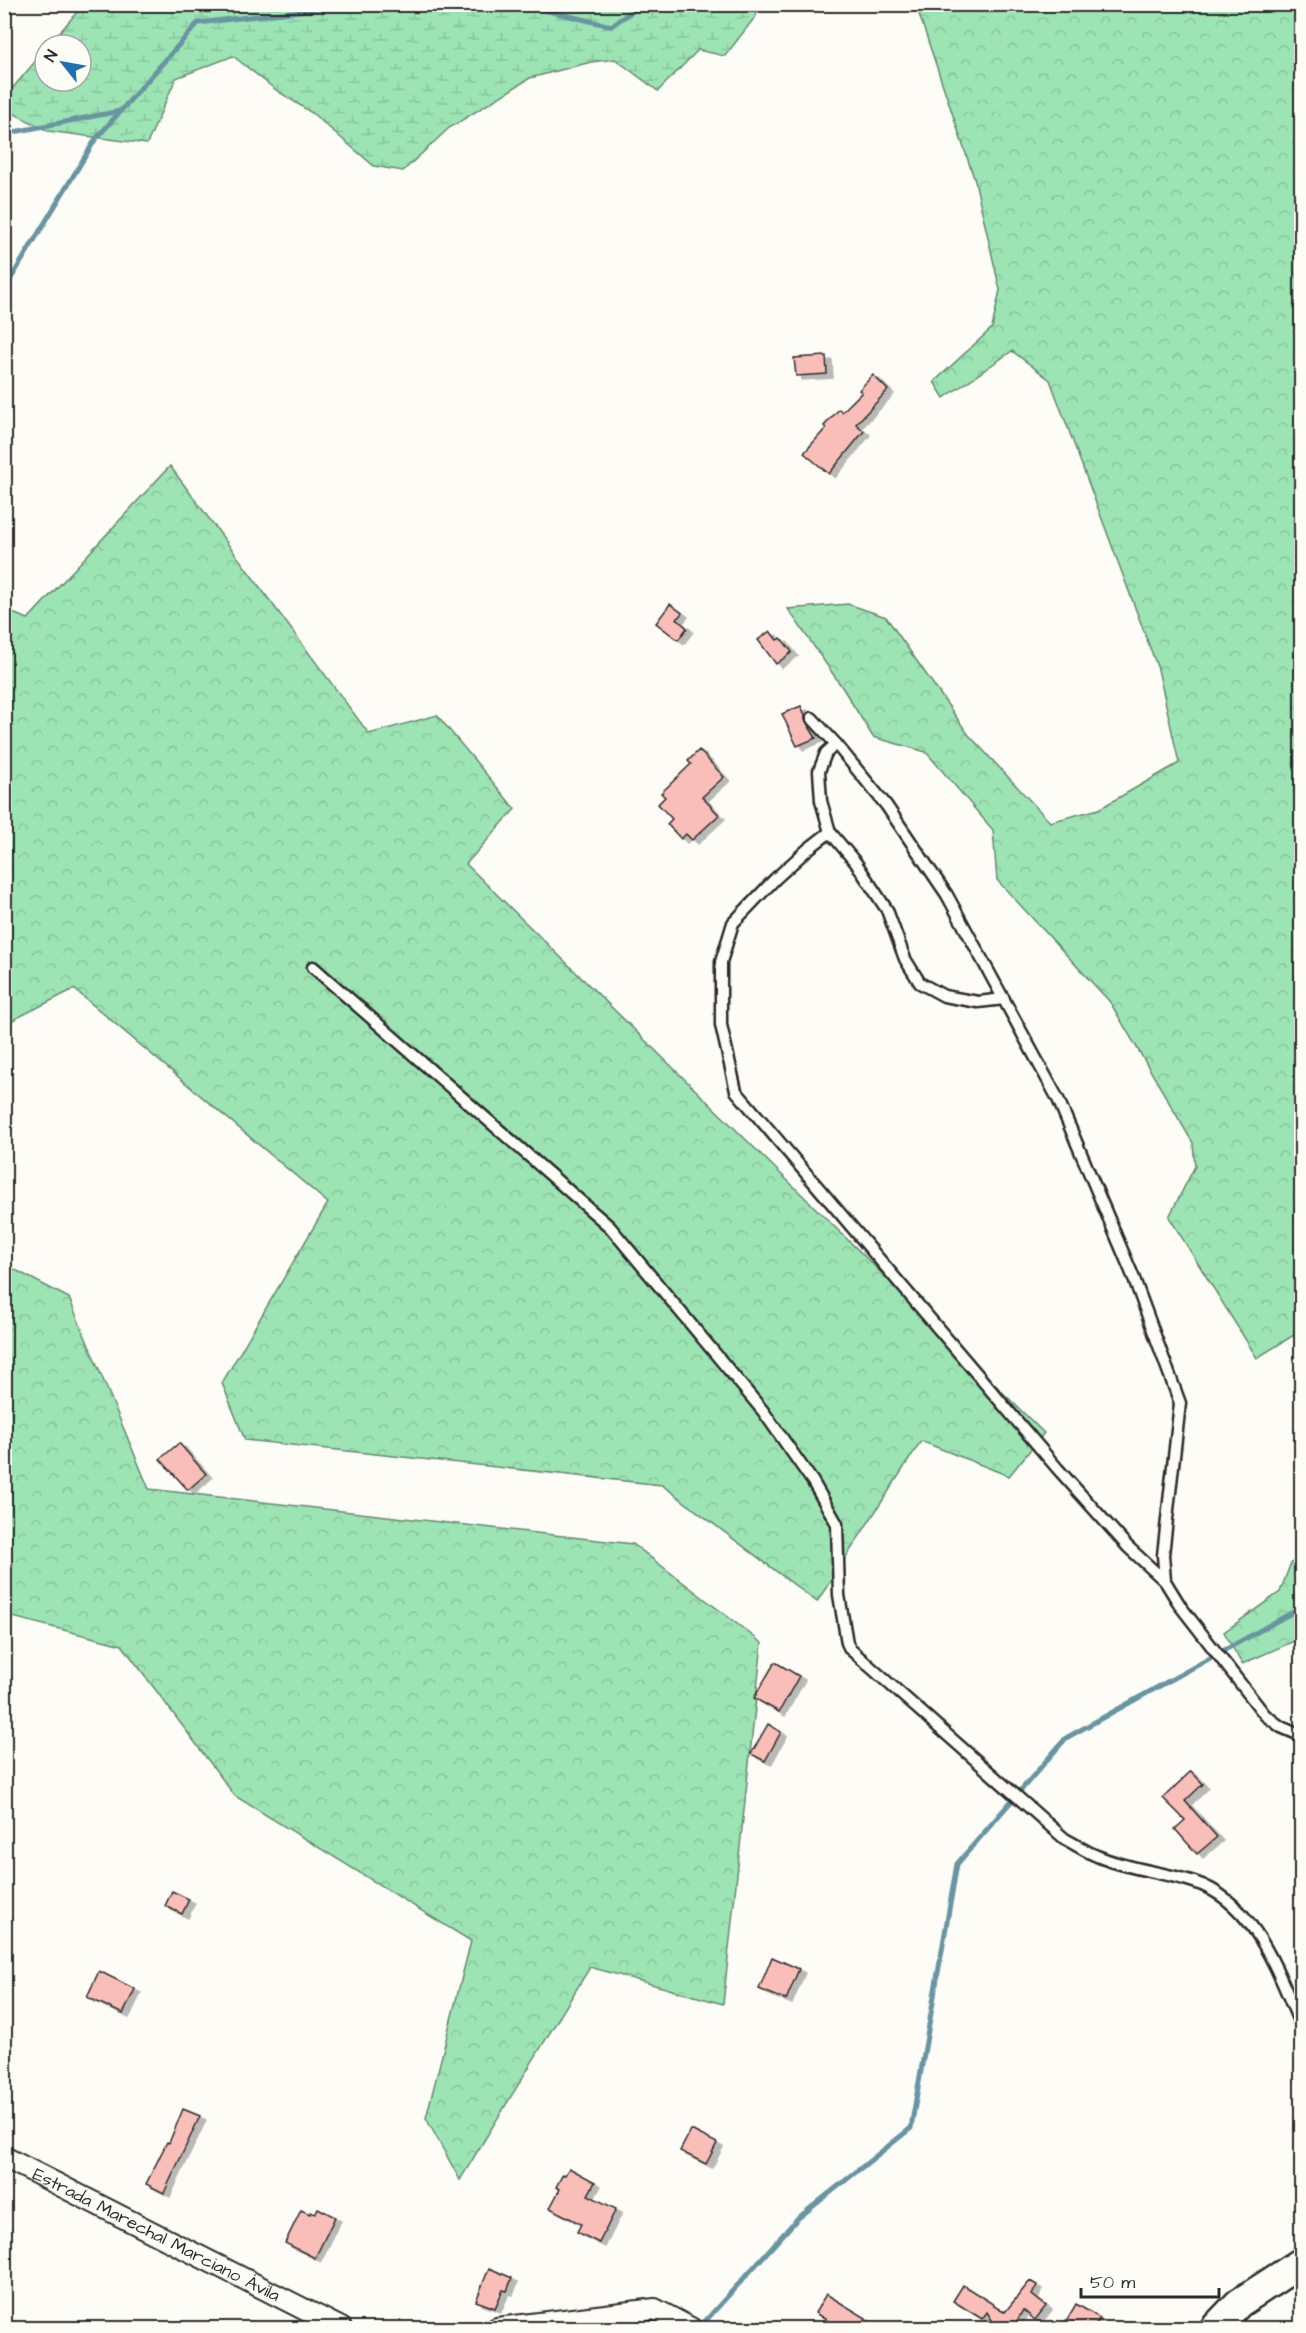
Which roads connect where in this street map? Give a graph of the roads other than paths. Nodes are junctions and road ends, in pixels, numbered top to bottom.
1 (812, 718) dead end
2 (836, 744) junction
3 (830, 832) junction
4 (312, 967) dead end
5 (1004, 999) junction
6 (1165, 1581) junction
7 (1302, 1736) edge
8 (1302, 2028) edge
9 (4, 2157) edge
10 (1302, 2262) edge
11 (341, 2328) edge
12 (497, 2328) edge
13 (691, 2328) edge
14 (1215, 2328) edge

1 - 2 lane
2 - 3 lane
2 - 5 lane
3 - 5 lane
3 - 6 lane
4 - 8 lane
5 - 6 lane
6 - 7 lane
9 - 11 street, Estrada Marechal Marciano Ávila
10 - 14 main road
12 - 13 street

